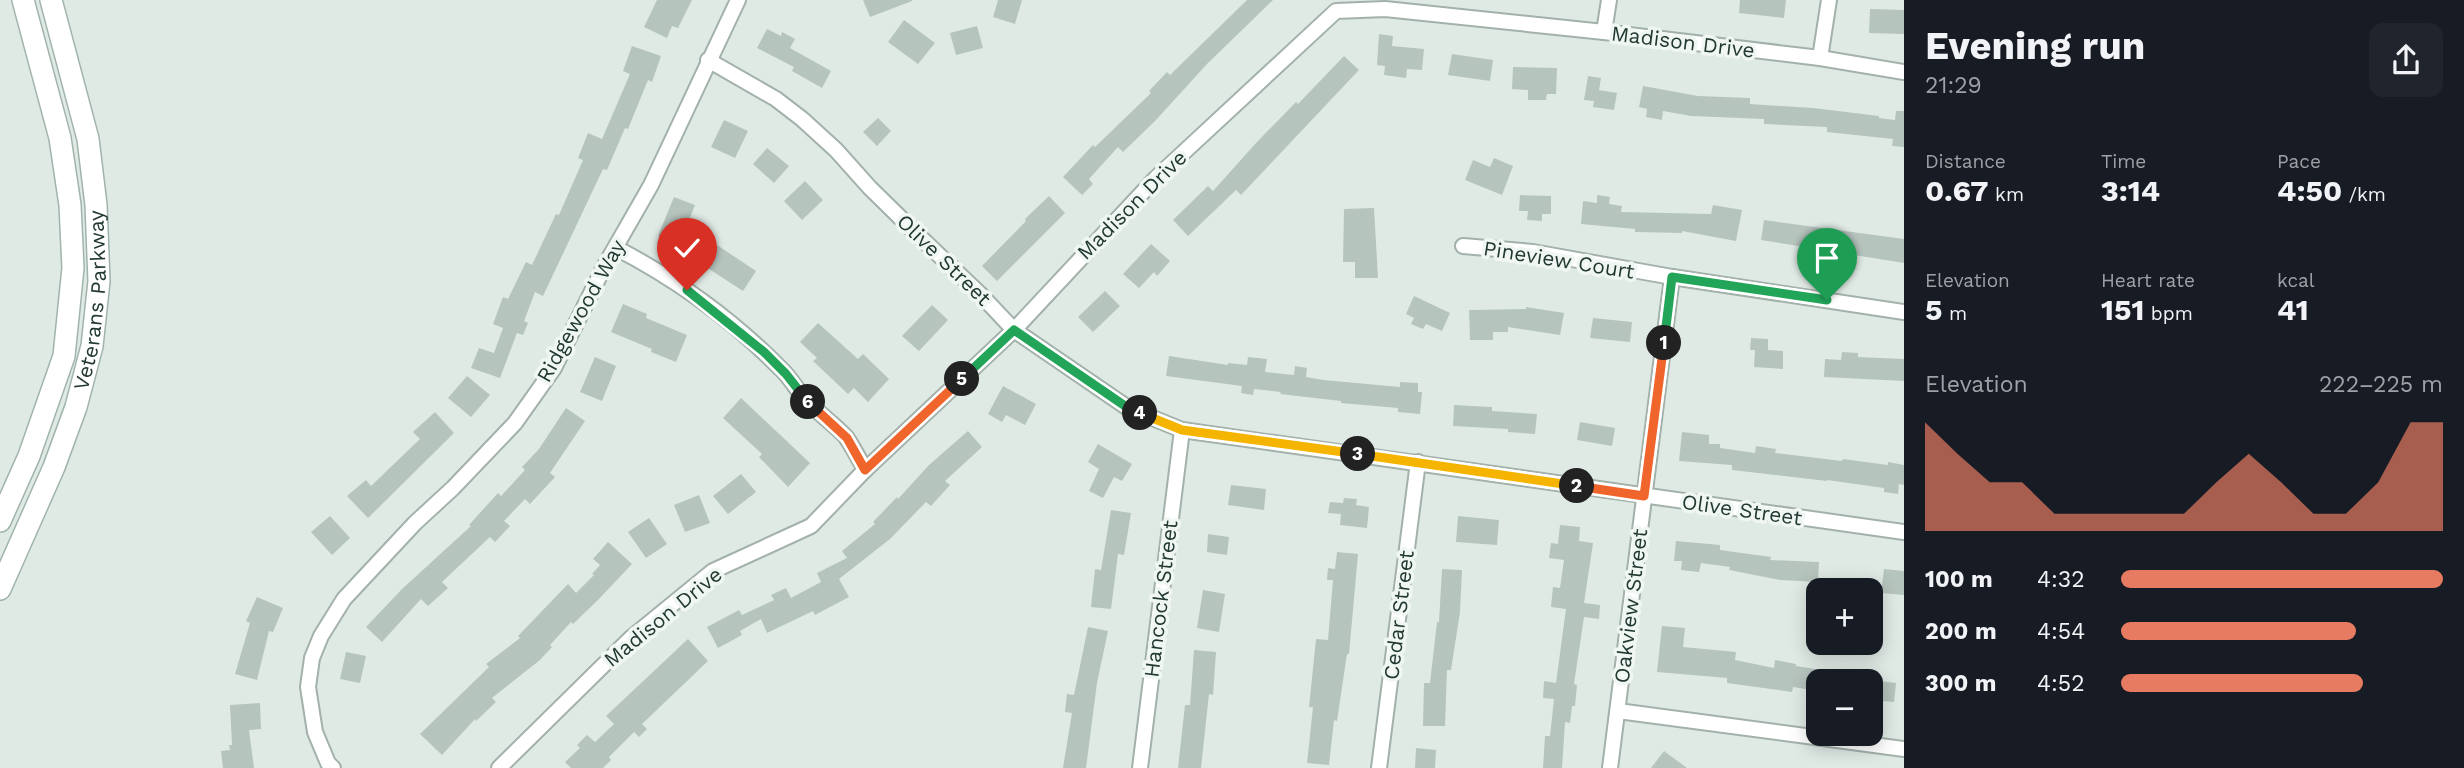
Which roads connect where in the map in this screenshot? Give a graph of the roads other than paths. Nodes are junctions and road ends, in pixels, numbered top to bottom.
1 (23, 0) edge
2 (51, 0) edge
3 (738, 0) edge
4 (1609, 0) edge
5 (1829, 0) edge
6 (1604, 32) junction
7 (1820, 58) junction
8 (708, 60) junction
9 (1904, 72) edge
10 (1463, 246) dead end
11 (616, 248) junction
12 (1672, 277) junction
13 (1904, 312) edge
14 (1014, 330) junction
15 (1182, 430) junction
16 (1418, 462) junction
17 (865, 470) junction
18 (1644, 496) junction
19 (0, 521) edge
20 (1904, 532) edge
21 (0, 589) edge
22 (1618, 711) junction
23 (1904, 749) edge
24 (333, 768) edge
25 (499, 768) edge
26 (1140, 768) edge
27 (1379, 768) edge
28 (1610, 768) edge

1 - 19 main road, Veterans Parkway
2 - 21 main road, Veterans Parkway
3 - 8 street, Ridgewood Way
4 - 6 street
5 - 7 street
6 - 7 street, Madison Drive
6 - 14 street, Madison Drive
7 - 9 street, Madison Drive
8 - 11 street, Ridgewood Way
8 - 14 street, Olive Street
10 - 12 street, Pineview Court
11 - 17 street
11 - 24 street, Ridgewood Way
12 - 13 street, Pineview Court
12 - 18 street, Oakview Street
14 - 15 street, Olive Street
14 - 17 street, Madison Drive
15 - 16 street, Olive Street
15 - 26 street, Hancock Street
16 - 18 street, Olive Street
16 - 27 street, Cedar Street
17 - 25 street, Madison Drive
18 - 20 street, Olive Street
18 - 22 street, Oakview Street
22 - 23 street
22 - 28 street, Oakview Street

